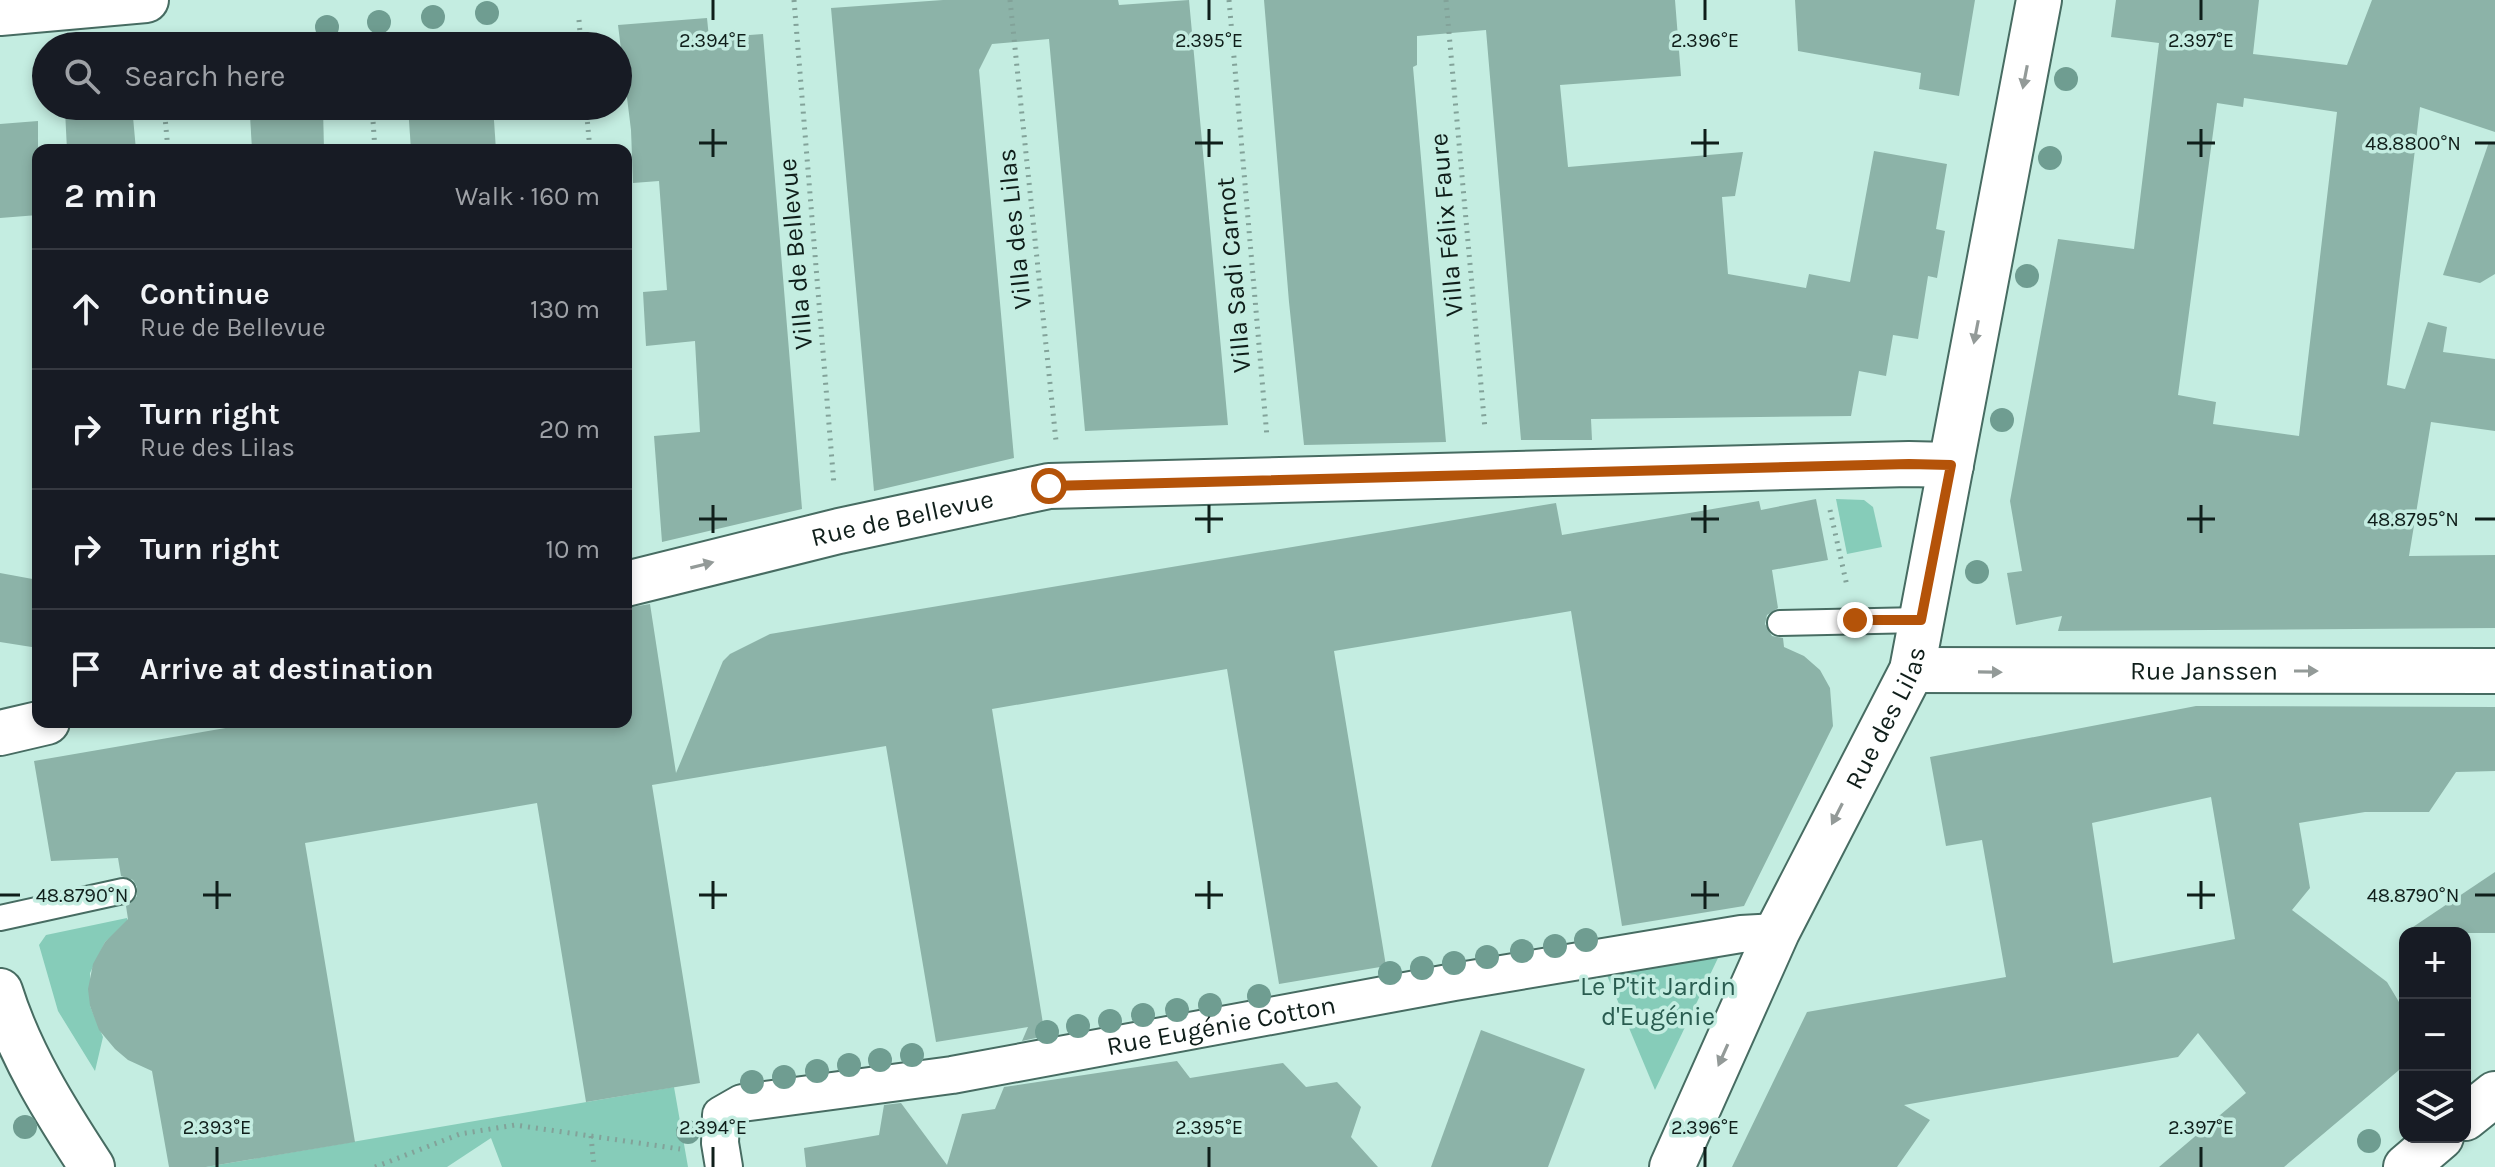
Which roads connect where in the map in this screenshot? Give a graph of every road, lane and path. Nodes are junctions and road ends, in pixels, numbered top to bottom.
1 (146, 0) edge
2 (794, 0) edge
3 (1010, 0) edge
4 (1229, 0) edge
5 (1446, 0) edge
6 (2039, 0) edge
7 (0, 13) edge
8 (579, 20) dead end
9 (580, 32) edge
10 (165, 120) edge
11 (373, 120) edge
12 (587, 120) edge
13 (167, 144) edge
14 (375, 144) edge
15 (589, 144) edge
16 (1485, 432) dead end
17 (1268, 452) dead end
18 (1057, 454) dead end
19 (1951, 465) junction
20 (835, 488) dead end
21 (1828, 504) dead end
22 (632, 583) edge
23 (1855, 620) junction
24 (1921, 620) junction
25 (1780, 623) dead end
26 (1912, 670) junction
27 (2495, 671) edge
28 (32, 726) edge
29 (0, 733) edge
30 (123, 891) dead end
31 (0, 918) edge
32 (1777, 932) junction
33 (0, 991) edge
34 (2495, 1094) edge
35 (2471, 1113) edge
36 (591, 1136) junction
37 (2434, 1143) edge
38 (722, 1155) edge
39 (92, 1167) edge
40 (375, 1167) edge
41 (594, 1167) edge
42 (1672, 1167) edge
43 (2406, 1167) edge

1 - 7 street
2 - 20 path, Villa de Bellevue
3 - 18 path, Villa des Lilas
4 - 17 path, Villa Sadi Carnot
5 - 16 path, Villa Félix Faure
6 -> 19 street, Rue des Lilas
8 - 9 path
10 - 13 path
11 - 14 path
12 - 15 path
22 -> 19 street, Rue de Bellevue
19 - 24 street, Rue des Lilas
21 - 23 path
23 - 24 lane
23 - 25 lane
24 - 26 street, Rue des Lilas
26 -> 27 street, Rue Janssen
26 -> 32 street, Rue des Lilas
28 - 29 street
30 - 31 lane
32 - 38 street, Rue Eugénie Cotton
32 -> 42 street, Rue des Lilas
33 - 39 street
34 - 35 street
36 - 38 path
36 - 40 path
36 - 41 path
37 - 43 street

